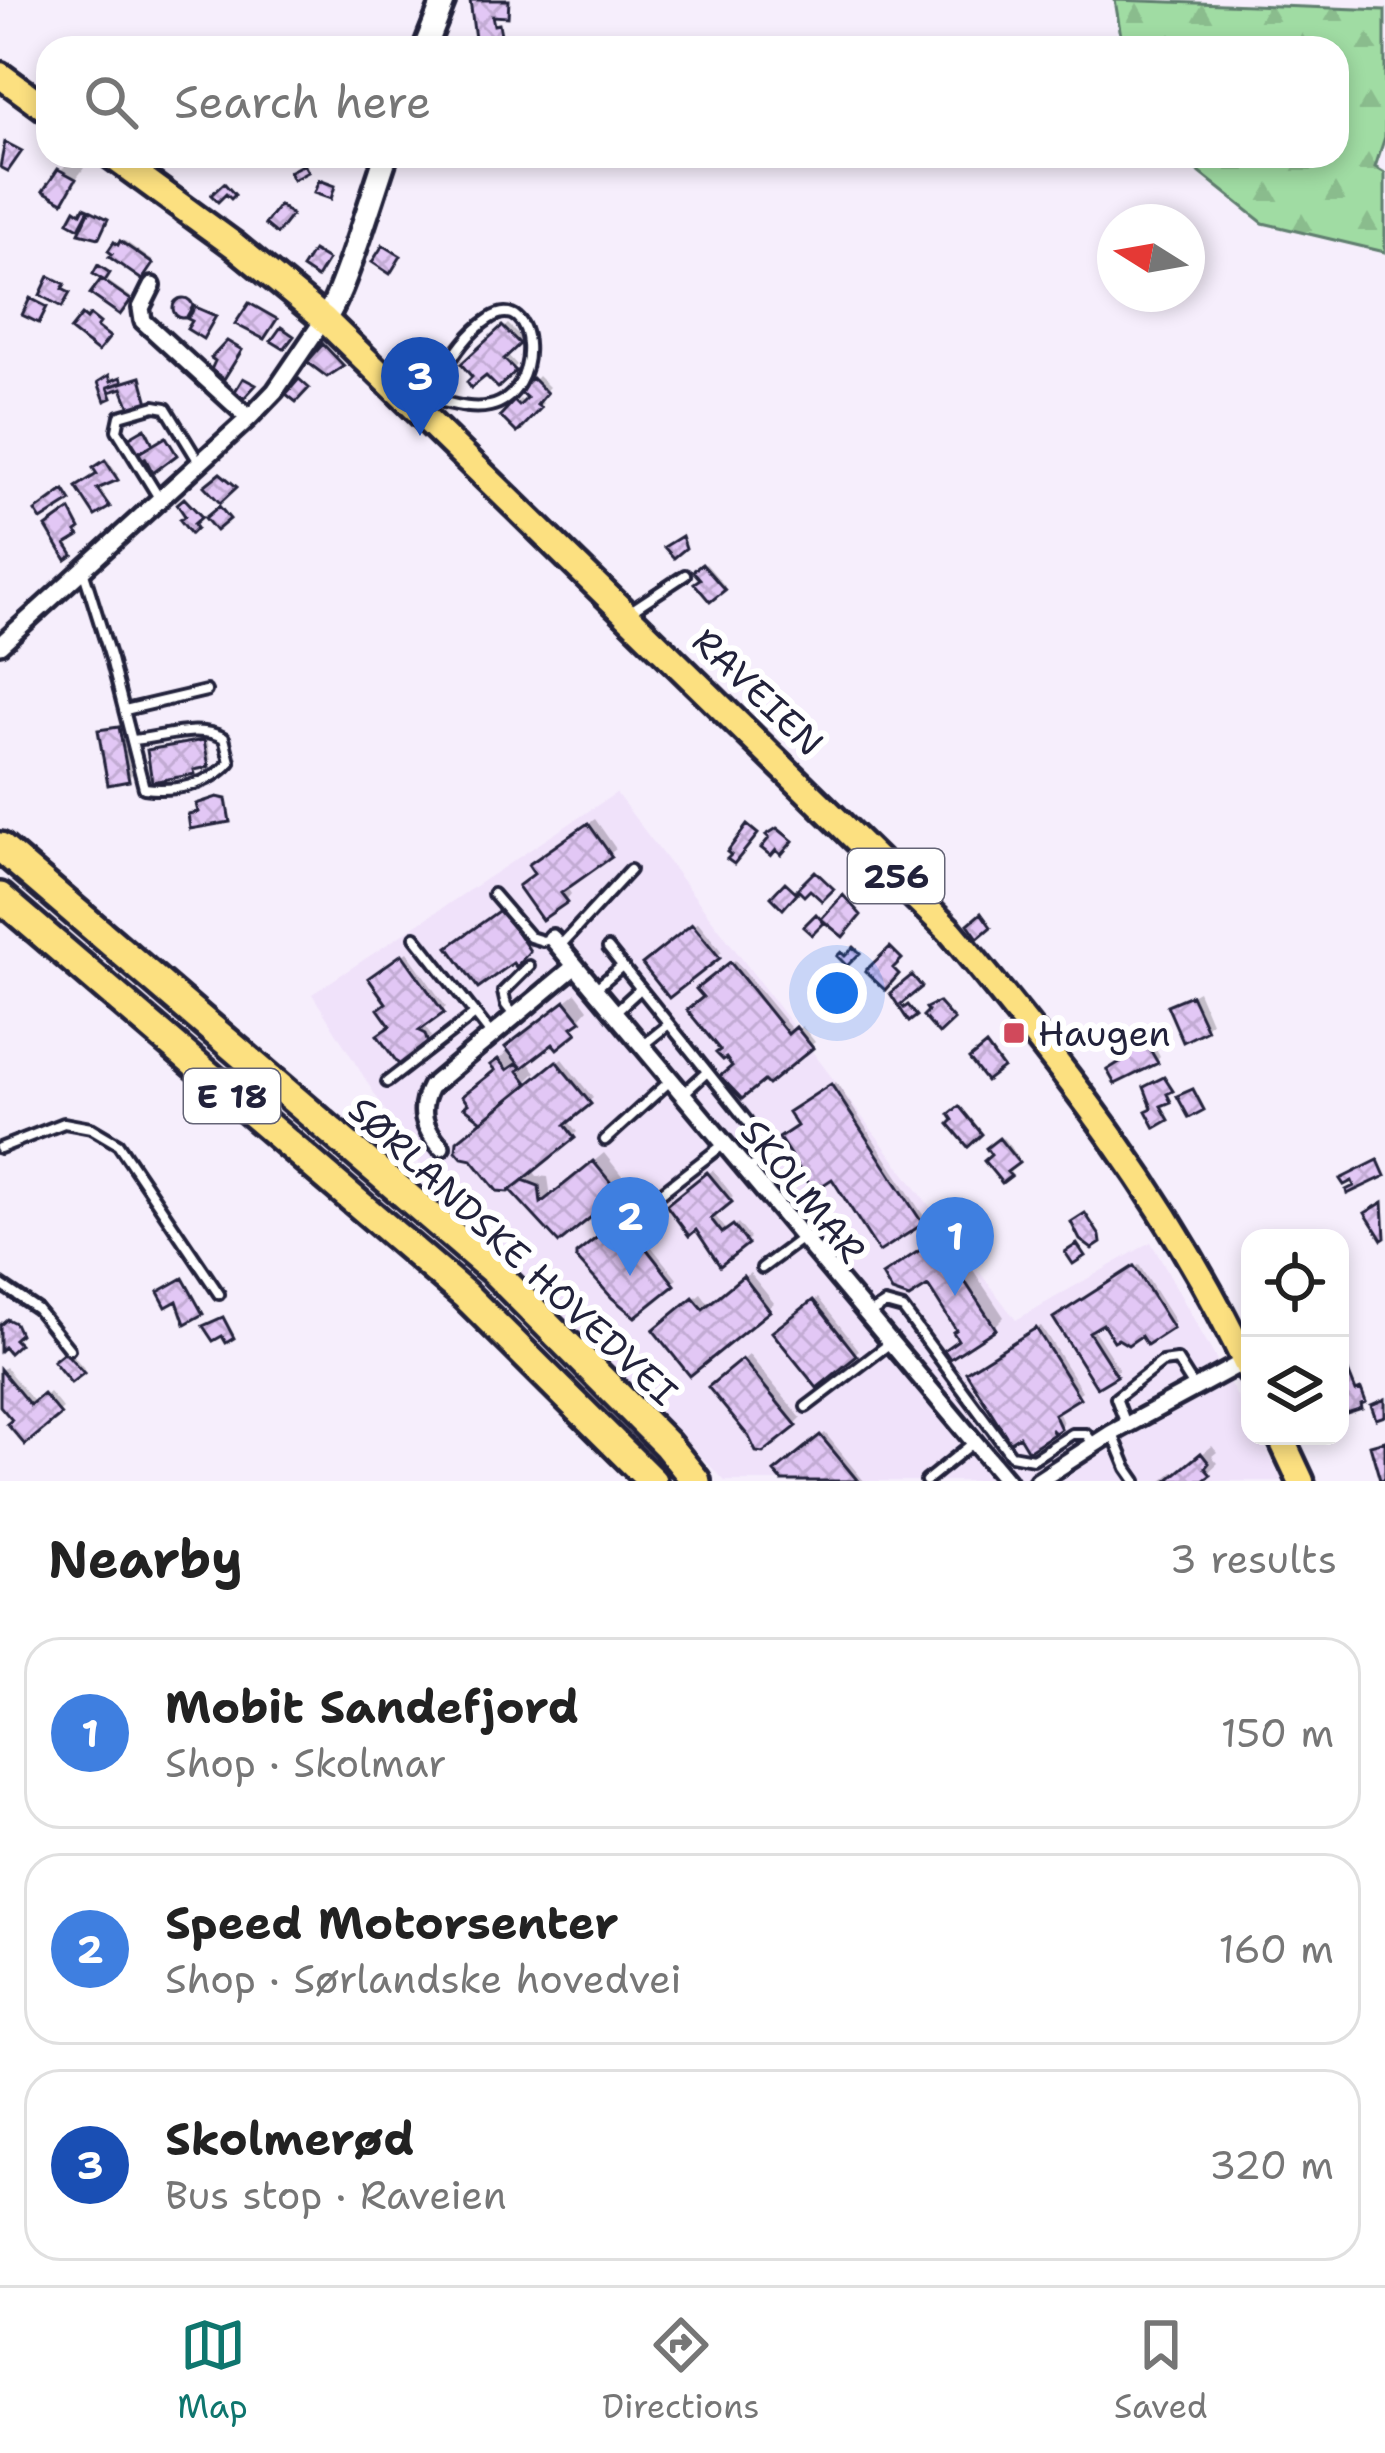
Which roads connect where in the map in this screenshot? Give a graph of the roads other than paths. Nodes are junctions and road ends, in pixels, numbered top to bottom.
1 (444, 0) edge
2 (430, 36) edge
3 (0, 75) edge
4 (36, 101) edge
5 (128, 168) edge
6 (382, 168) edge
7 (152, 286) dead end
8 (325, 319) junction
9 (421, 404) junction
10 (249, 418) junction
11 (200, 464) junction
12 (160, 499) junction
13 (84, 573) junction
14 (685, 575) dead end
15 (627, 616) junction
16 (0, 645) edge
17 (206, 692) dead end
18 (125, 710) junction
19 (133, 740) junction
20 (0, 847) edge
21 (630, 870) dead end
22 (493, 894) dead end
23 (0, 897) edge
24 (415, 937) dead end
25 (555, 942) junction
26 (608, 949) dead end
27 (529, 966) dead end
28 (622, 966) junction
29 (574, 967) junction
30 (640, 989) junction
31 (594, 990) junction
32 (614, 1013) junction
33 (475, 1014) junction
34 (514, 1016) junction
35 (669, 1024) junction
36 (491, 1034) junction
37 (642, 1046) junction
38 (707, 1072) junction
39 (387, 1082) dead end
40 (677, 1087) junction
41 (747, 1121) dead end
42 (605, 1140) dead end
43 (725, 1143) junction
44 (441, 1147) dead end
45 (0, 1148) edge
46 (770, 1155) dead end
47 (747, 1170) junction
48 (648, 1203) dead end
49 (802, 1238) junction
50 (762, 1268) dead end
51 (0, 1285) edge
52 (219, 1294) dead end
53 (867, 1315) junction
54 (890, 1344) junction
55 (69, 1349) dead end
56 (1241, 1353) edge
57 (935, 1356) junction
58 (1241, 1370) edge
59 (916, 1376) junction
60 (1195, 1389) junction
61 (970, 1405) junction
62 (806, 1407) dead end
63 (952, 1418) junction
64 (1119, 1429) junction
65 (973, 1443) junction
66 (1094, 1444) junction
67 (1284, 1445) edge
68 (652, 1481) edge
69 (696, 1481) edge
70 (926, 1481) edge
71 (1007, 1481) edge
72 (1038, 1481) edge
73 (1136, 1481) edge
74 (1300, 1481) edge

1 - 2 main road
3 - 4 main road
5 - 8 main road, RAVEIEN / 256
6 - 8 main road
7 - 10 street
8 - 9 main road, RAVEIEN / 256
8 - 10 street
9 - 9 lane
9 - 15 main road, RAVEIEN / 256
10 - 11 street
11 - 12 street
11 - 12 lane
12 - 13 street
13 - 16 street
13 - 18 lane
14 - 15 lane
15 - 56 main road, RAVEIEN / 256
17 - 18 lane
18 - 19 lane
19 - 19 lane
20 - 69 highway, SØRLANDSKE HOVEDVEI / E 18
21 - 25 lane
22 - 25 lane
23 - 68 highway, SØRLANDSKE HOVEDVEI / E 18
24 - 33 lane
25 - 29 street, SKOLMAR
26 - 28 lane
27 - 34 lane
28 - 30 lane
28 - 31 lane
29 - 31 street, SKOLMAR
29 - 34 street
30 - 32 lane
30 - 35 lane
31 - 32 street, SKOLMAR
32 - 37 street, SKOLMAR
33 - 36 lane
33 - 39 lane
34 - 36 street
35 - 37 lane
35 - 38 lane
36 - 44 street
37 - 40 street, SKOLMAR
38 - 40 lane
38 - 41 lane
40 - 42 lane
40 - 43 street, SKOLMAR
43 - 47 street, SKOLMAR
43 - 48 lane
45 - 52 lane
46 - 47 lane
47 - 49 street, SKOLMAR
49 - 50 lane
49 - 53 street, SKOLMAR
51 - 55 lane
53 - 54 street, SKOLMAR
53 - 57 lane
54 - 59 street, SKOLMAR
54 - 62 lane
57 - 59 lane
57 - 61 lane
58 - 60 street
59 - 63 street, SKOLMAR
60 - 64 street
60 - 64 lane
61 - 63 lane
61 - 66 lane
63 - 65 street, SKOLMAR
64 - 66 street
64 - 73 lane
65 - 70 lane
65 - 71 street, SKOLMAR
66 - 72 street
67 - 74 main road

